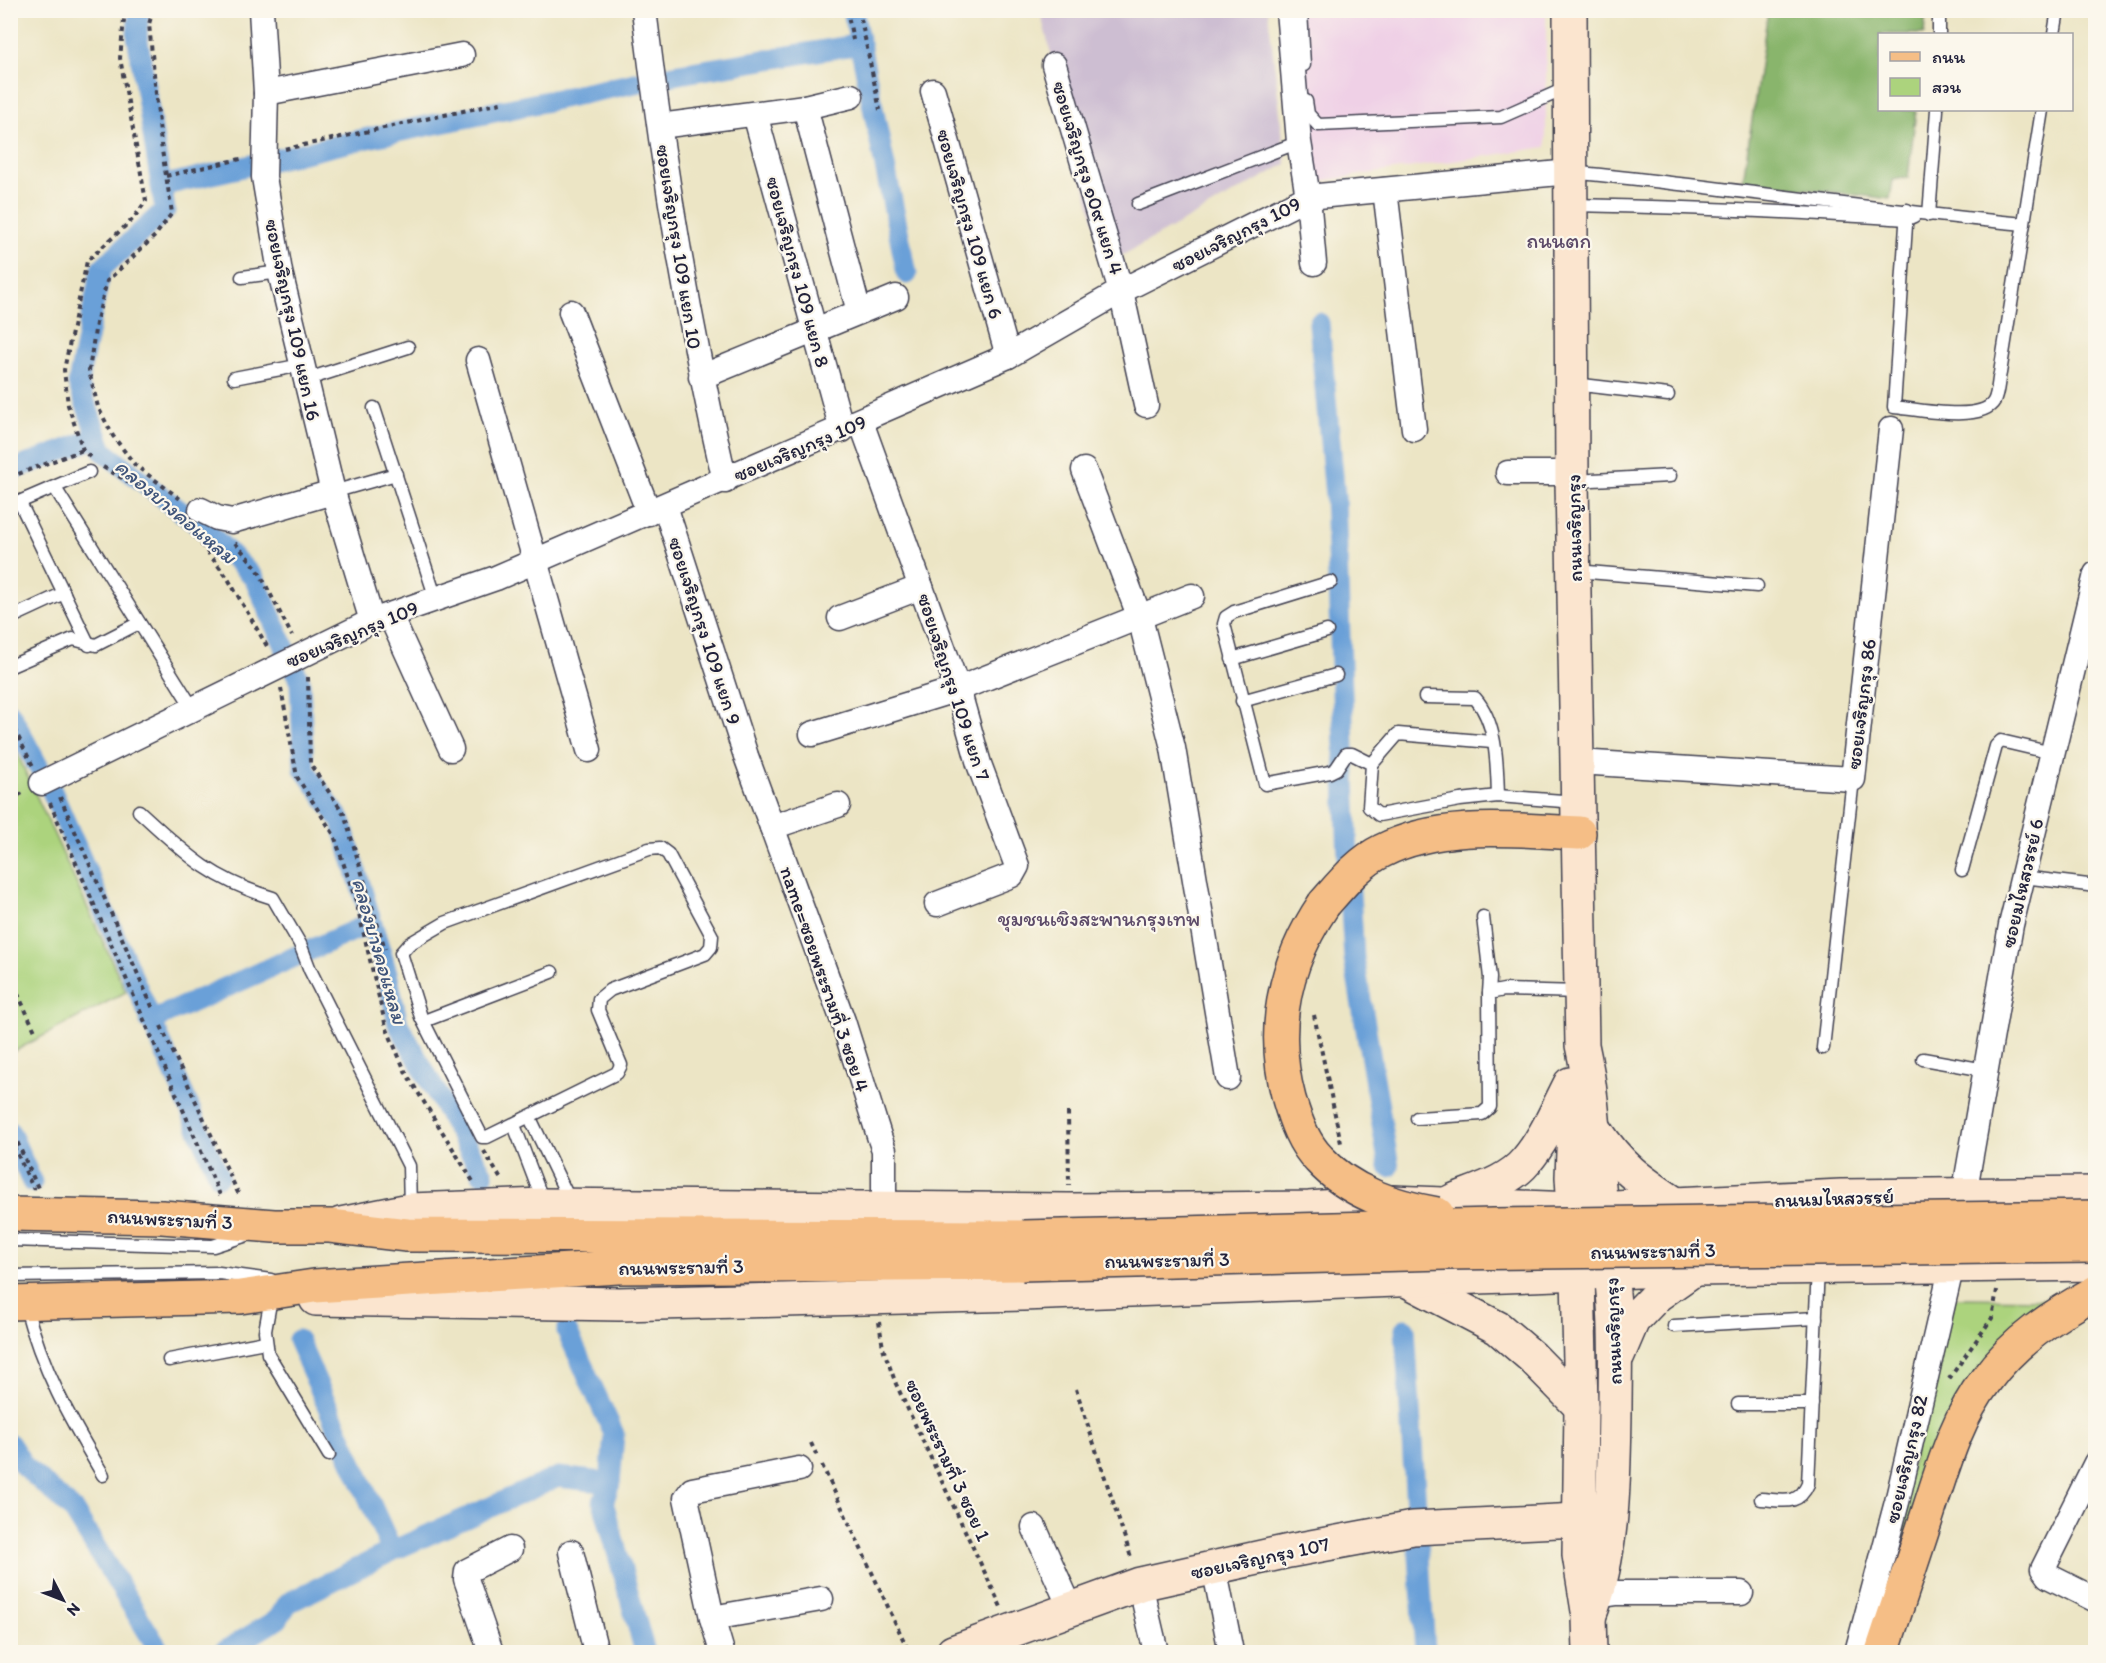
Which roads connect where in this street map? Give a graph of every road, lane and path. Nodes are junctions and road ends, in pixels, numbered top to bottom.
1 (124, 10) edge
2 (153, 10) edge
3 (261, 10) edge
4 (644, 10) edge
5 (848, 10) edge
6 (859, 10) edge
7 (1288, 10) edge
8 (1301, 10) edge
9 (1570, 10) edge
10 (1939, 10) edge
11 (2058, 10) edge
12 (1939, 33) edge
13 (2054, 33) edge
14 (853, 40) dead end
15 (462, 55) dead end
16 (1054, 65) dead end
17 (1570, 87) junction
18 (933, 91) dead end
19 (266, 93) junction
20 (851, 96) dead end
21 (501, 104) dead end
22 (805, 107) junction
23 (880, 110) dead end
24 (1937, 111) edge
25 (2042, 111) edge
26 (755, 114) junction
27 (660, 126) junction
28 (1299, 142) junction
29 (264, 154) junction
30 (1570, 172) junction
31 (166, 176) junction
32 (1385, 190) junction
33 (1750, 190) junction
34 (1308, 197) junction
35 (1138, 204) dead end
36 (1570, 205) junction
37 (1750, 209) junction
38 (1915, 214) junction
39 (2024, 224) junction
40 (1314, 263) dead end
41 (280, 272) junction
42 (242, 278) dead end
43 (1121, 291) junction
44 (896, 297) dead end
45 (571, 312) dead end
46 (859, 312) junction
47 (813, 331) junction
48 (408, 346) dead end
49 (1008, 356) junction
50 (478, 360) dead end
51 (303, 373) junction
52 (700, 377) junction
53 (234, 378) dead end
54 (1572, 384) junction
55 (1668, 395) dead end
56 (1146, 405) dead end
57 (374, 408) dead end
58 (851, 426) junction
59 (1414, 429) dead end
60 (1891, 429) dead end
61 (83, 450) junction
62 (101, 465) dead end
63 (90, 466) joint
64 (1084, 470) dead end
65 (1508, 473) dead end
66 (396, 474) junction
67 (1670, 476) dead end
68 (10, 477) edge
69 (1572, 477) junction
70 (725, 481) junction
71 (55, 489) junction
72 (333, 492) junction
73 (15, 505) edge
74 (194, 508) joint
75 (657, 509) junction
76 (231, 539) dead end
77 (534, 561) junction
78 (1575, 571) junction
79 (2096, 574) edge
80 (1330, 582) dead end
81 (1757, 586) dead end
82 (921, 587) junction
83 (64, 593) junction
84 (1192, 596) dead end
85 (436, 599) junction
86 (10, 618) edge
87 (381, 618) junction
88 (840, 618) dead end
89 (1140, 618) junction
90 (139, 623) junction
91 (1327, 631) dead end
92 (89, 645) junction
93 (1232, 658) junction
94 (288, 661) junction
95 (11, 666) edge
96 (1336, 675) dead end
97 (958, 689) junction
98 (1425, 697) dead end
99 (1242, 701) junction
100 (192, 707) junction
101 (10, 721) edge
102 (812, 734) dead end
103 (1492, 742) junction
104 (451, 749) dead end
105 (589, 750) dead end
106 (2052, 753) junction
107 (746, 756) joint
108 (1578, 762) junction
109 (1372, 764) junction
110 (1852, 779) junction
111 (45, 781) junction
112 (1498, 796) junction
113 (838, 805) dead end
114 (138, 811) dead end
115 (1578, 817) junction
116 (772, 827) junction
117 (1962, 870) dead end
118 (2023, 877) junction
119 (2096, 886) edge
120 (937, 904) dead end
121 (1483, 917) dead end
122 (388, 960) dead end
123 (552, 972) dead end
124 (10, 977) edge
125 (1581, 992) junction
126 (1489, 993) junction
127 (154, 1011) dead end
128 (1314, 1015) dead end
129 (424, 1021) junction
130 (161, 1026) dead end
131 (35, 1030) dead end
132 (1823, 1048) dead end
133 (1580, 1057) junction
134 (1923, 1059) dead end
135 (1985, 1070) junction
136 (1228, 1078) dead end
137 (1068, 1112) dead end
138 (530, 1118) junction
139 (1417, 1118) dead end
140 (514, 1125) junction
141 (10, 1126) edge
142 (1595, 1129) junction
143 (10, 1138) edge
144 (481, 1145) dead end
145 (1342, 1149) dead end
146 (499, 1175) dead end
147 (474, 1183) dead end
148 (2096, 1194) edge
149 (220, 1195) dead end
150 (238, 1195) dead end
151 (1964, 1195) junction
152 (30, 1202) edge
153 (1445, 1204) junction
154 (558, 1205) junction
155 (1677, 1205) junction
156 (884, 1206) junction
157 (1309, 1208) junction
158 (1587, 1209) junction
159 (410, 1210) junction
160 (1069, 1210) junction
161 (2096, 1217) edge
162 (1493, 1225) junction
163 (274, 1226) junction
164 (330, 1226) junction
165 (10, 1240) edge
166 (2096, 1246) edge
167 (1023, 1251) junction
168 (2096, 1264) edge
169 (1952, 1265) junction
170 (1818, 1267) junction
171 (1694, 1269) junction
172 (1611, 1273) junction
173 (1578, 1275) junction
174 (1405, 1279) junction
175 (1300, 1283) junction
176 (314, 1286) junction
177 (1997, 1289) dead end
178 (2096, 1292) edge
179 (15, 1294) edge
180 (255, 1298) junction
181 (876, 1298) junction
182 (1816, 1318) junction
183 (1674, 1326) dead end
184 (265, 1342) junction
185 (169, 1360) dead end
186 (1616, 1361) junction
187 (1946, 1383) dead end
188 (1076, 1389) dead end
189 (1738, 1404) dead end
190 (1812, 1404) junction
191 (1581, 1407) junction
192 (811, 1443) dead end
193 (329, 1455) dead end
194 (2096, 1463) edge
195 (799, 1469) dead end
196 (103, 1475) dead end
197 (1761, 1499) dead end
198 (1578, 1520) junction
199 (1034, 1527) dead end
200 (510, 1549) dead end
201 (571, 1552) dead end
202 (1214, 1567) junction
203 (1140, 1584) junction
204 (1741, 1593) dead end
205 (822, 1599) dead end
206 (2096, 1600) edge
207 (1593, 1606) junction
208 (1070, 1608) junction
209 (712, 1618) junction
210 (1012, 1629) junction
211 (491, 1653) edge
212 (596, 1653) edge
213 (722, 1653) edge
214 (909, 1653) edge
215 (953, 1653) edge
216 (1156, 1653) edge
217 (1232, 1653) edge
218 (1590, 1653) edge
219 (1857, 1653) edge
220 (1882, 1653) edge

1 - 61 path
2 - 31 path
3 - 19 street, ซอยเจริญกรุง 109 แยก 16
4 - 27 street, ซอยเจริญกรุง 109 แยก 10
5 - 14 path
6 - 23 path
7 - 28 street
8 - 17 lane
9 - 17 main road, ถนนเจริญกรุง
10 - 12 lane
11 - 13 lane
15 - 19 street
16 - 43 street, ซอยเจริญกรุง ๑0๙ แยก 4
17 - 30 main road, ถนนเจริญกรุง
18 - 49 street, ซอยเจริญกรุง 109 แยก 6
19 - 29 street, ซอยเจริญกรุง 109 แยก 16
20 - 22 street
21 - 29 path
22 - 26 street
22 - 46 street
24 - 38 lane
25 - 39 lane
26 - 27 street
26 - 47 street, ซอยเจริญกรุง 109 แยก 8
27 - 52 street, ซอยเจริญกรุง 109 แยก 10
28 - 34 street
28 - 35 lane
29 - 31 path
29 - 41 street, ซอยเจริญกรุง 109 แยก 16
30 - 32 street, ซอยเจริญกรุง 109
30 - 33 lane
30 - 36 main road, ถนนเจริญกรุง
31 - 74 path
32 - 34 street, ซอยเจริญกรุง 109
32 - 59 street
33 - 37 lane
33 - 38 lane
34 - 40 street
34 - 43 street, ซอยเจริญกรุง 109
36 - 37 lane
36 - 54 main road, ถนนเจริญกรุง
37 - 38 lane
38 - 39 lane
38 - 39 lane
41 - 42 lane
41 - 51 street, ซอยเจริญกรุง 109 แยก 16
43 - 49 street, ซอยเจริญกรุง 109
43 - 56 street, ซอยเจริญกรุง ๑0๙ แยก 4
44 - 46 street
45 - 75 street, ซอยเจริญกรุง 109 แยก 9
46 - 47 street
47 - 52 street
47 - 58 street, ซอยเจริญกรุง 109 แยก 8
48 - 51 lane
49 - 58 street, ซอยเจริญกรุง 109
50 - 77 street
51 - 53 lane
51 - 72 street, ซอยเจริญกรุง 109 แยก 16
52 - 70 street, ซอยเจริญกรุง 109 แยก 10
54 - 55 lane
54 - 69 main road, ถนนเจริญกรุง
57 - 66 lane
58 - 70 street, ซอยเจริญกรุง 109
58 - 82 street, ซอยเจริญกรุง 109 แยก 7
60 - 110 street, ซอยเจริญกรุง 86
61 - 63 path
61 - 68 path
62 - 94 path
63 - 71 lane
64 - 89 street
65 - 69 street
66 - 72 lane
66 - 85 lane
67 - 69 lane
69 - 78 main road, ถนนเจริญกรุง
70 - 75 street, ซอยเจริญกรุง 109
71 - 73 lane
71 - 90 lane
72 - 74 street
72 - 87 street, ซอยเจริญกรุง 109 แยก 16
73 - 83 lane
75 - 77 street, ซอยเจริญกรุง 109
75 - 107 street, ซอยเจริญกรุง 109 แยก 9
76 - 94 path
77 - 85 street, ซอยเจริญกรุง 109
77 - 105 street
78 - 81 lane
78 - 108 main road, ถนนเจริญกรุง
79 - 106 street, ซอยมไหสวรรย์ 6
80 - 93 lane
82 - 88 street
82 - 97 street, ซอยเจริญกรุง 109 แยก 7
83 - 86 lane
83 - 92 lane
84 - 89 street
85 - 87 street, ซอยเจริญกรุง 109
87 - 94 street, ซอยเจริญกรุง 109
87 - 104 street, ซอยเจริญกรุง 109 แยก 16
89 - 97 street
89 - 136 street
90 - 92 lane
90 - 100 lane
91 - 93 lane
92 - 95 lane
93 - 99 lane
94 - 100 street, ซอยเจริญกรุง 109
94 - 122 path
94 - 147 path
96 - 99 lane
97 - 102 street
97 - 120 street, ซอยเจริญกรุง 109 แยก 7
98 - 103 lane
99 - 109 lane
100 - 111 street, ซอยเจริญกรุง 109
101 - 111 path
103 - 109 lane
103 - 112 lane
106 - 117 lane
106 - 118 street, ซอยมไหสวรรย์ 6
107 - 116 street, name=ซอยพระรามที่ 3 ซอย 4
108 - 110 street, ซอยเจริญกรุง 86
108 - 115 main road, ถนนเจริญกรุง
109 - 112 lane
110 - 132 lane
111 - 127 path
111 - 149 path
112 - 115 lane
113 - 116 street
114 - 159 lane
115 - 125 main road, ถนนเจริญกรุง
115 - 162 main road, bridge
116 - 156 street, name=ซอยพระรามที่ 3 ซอย 4
118 - 119 lane
118 - 135 street, ซอยมไหสวรรย์ 6
121 - 126 lane
123 - 129 lane
124 - 131 path
125 - 126 lane
125 - 133 main road, ถนนเจริญกรุง
126 - 139 lane
128 - 145 path
129 - 138 lane
129 - 140 lane
130 - 150 path
133 - 142 main road, ถนนเจริญกรุง
133 - 153 main road
133 - 158 main road, ถนนเจริญกรุง
134 - 135 lane
135 - 151 street, ซอยมไหสวรรย์ 6
137 - 160 path
138 - 140 lane
138 - 154 lane
140 - 154 lane
141 - 152 path
142 - 155 main road
142 - 158 main road, ถนนเจริญกรุง
143 - 152 path
144 - 146 path
148 - 151 main road, ถนนมไหสวรรย์
151 - 155 main road, ถนนมไหสวรรย์
152 - 163 main road, ถนนพระรามที่ 3
153 - 157 main road, ถนนพระรามที่ 3
153 - 158 main road, ถนนพระรามที่ 3
154 - 156 main road, ถนนพระรามที่ 3
154 - 159 main road, ถนนพระรามที่ 3
155 - 158 main road, ถนนมไหสวรรย์
156 - 160 main road, ถนนพระรามที่ 3
157 - 160 main road, ถนนพระรามที่ 3
157 - 175 main road
158 - 172 main road, ถนนเจริญกรุง
158 - 173 main road, ถนนเจริญกรุง
159 - 164 main road, ถนนพระรามที่ 3
161 - 162 main road, ถนนพระรามที่ 3, bridge
162 - 167 main road, ถนนพระรามที่ 3, bridge
163 - 164 main road, ถนนพระรามที่ 3
163 - 165 lane
164 - 167 main road, ถนนพระรามที่ 3
166 - 167 main road, ถนนพระรามที่ 3, bridge
167 - 176 main road, ถนนพระรามที่ 3
168 - 169 main road
169 - 170 main road
169 - 219 street, ซอยเจริญกรุง 82
170 - 171 main road
170 - 182 lane
171 - 172 main road
171 - 186 main road
172 - 173 main road
172 - 186 main road, ถนนเจริญกรุง
173 - 174 main road, ถนนพระรามที่ 3
173 - 191 main road, ถนนเจริญกรุง
174 - 175 main road, ถนนพระรามที่ 3
174 - 191 main road
175 - 181 main road, ถนนพระรามที่ 3
176 - 179 lane
176 - 180 main road, ถนนพระรามที่ 3
177 - 187 path
178 - 220 main road
179 - 180 main road, ถนนพระรามที่ 3
179 - 196 lane
180 - 181 main road, ถนนพระรามที่ 3
180 - 184 lane
181 - 210 path, ซอยพระรามที่ 3 ซอย 1
182 - 183 lane
182 - 190 lane
184 - 185 lane
184 - 193 lane
186 - 207 main road, ถนนเจริญกรุง
188 - 203 path
189 - 190 lane
190 - 197 lane
191 - 198 main road, ถนนเจริญกรุง
192 - 214 path
194 - 206 street
195 - 209 street
198 - 202 main road, ซอยเจริญกรุง 107
198 - 207 main road, ถนนเจริญกรุง
199 - 208 street
200 - 211 street
201 - 212 street
202 - 203 main road, ซอยเจริญกรุง 107
202 - 217 street
203 - 208 main road, ซอยเจริญกรุง 107
203 - 216 street
204 - 207 street
205 - 209 street
207 - 218 main road, ถนนเจริญกรุง
208 - 210 main road, ซอยเจริญกรุง 107
209 - 213 street
210 - 215 main road, ซอยเจริญกรุง 107

